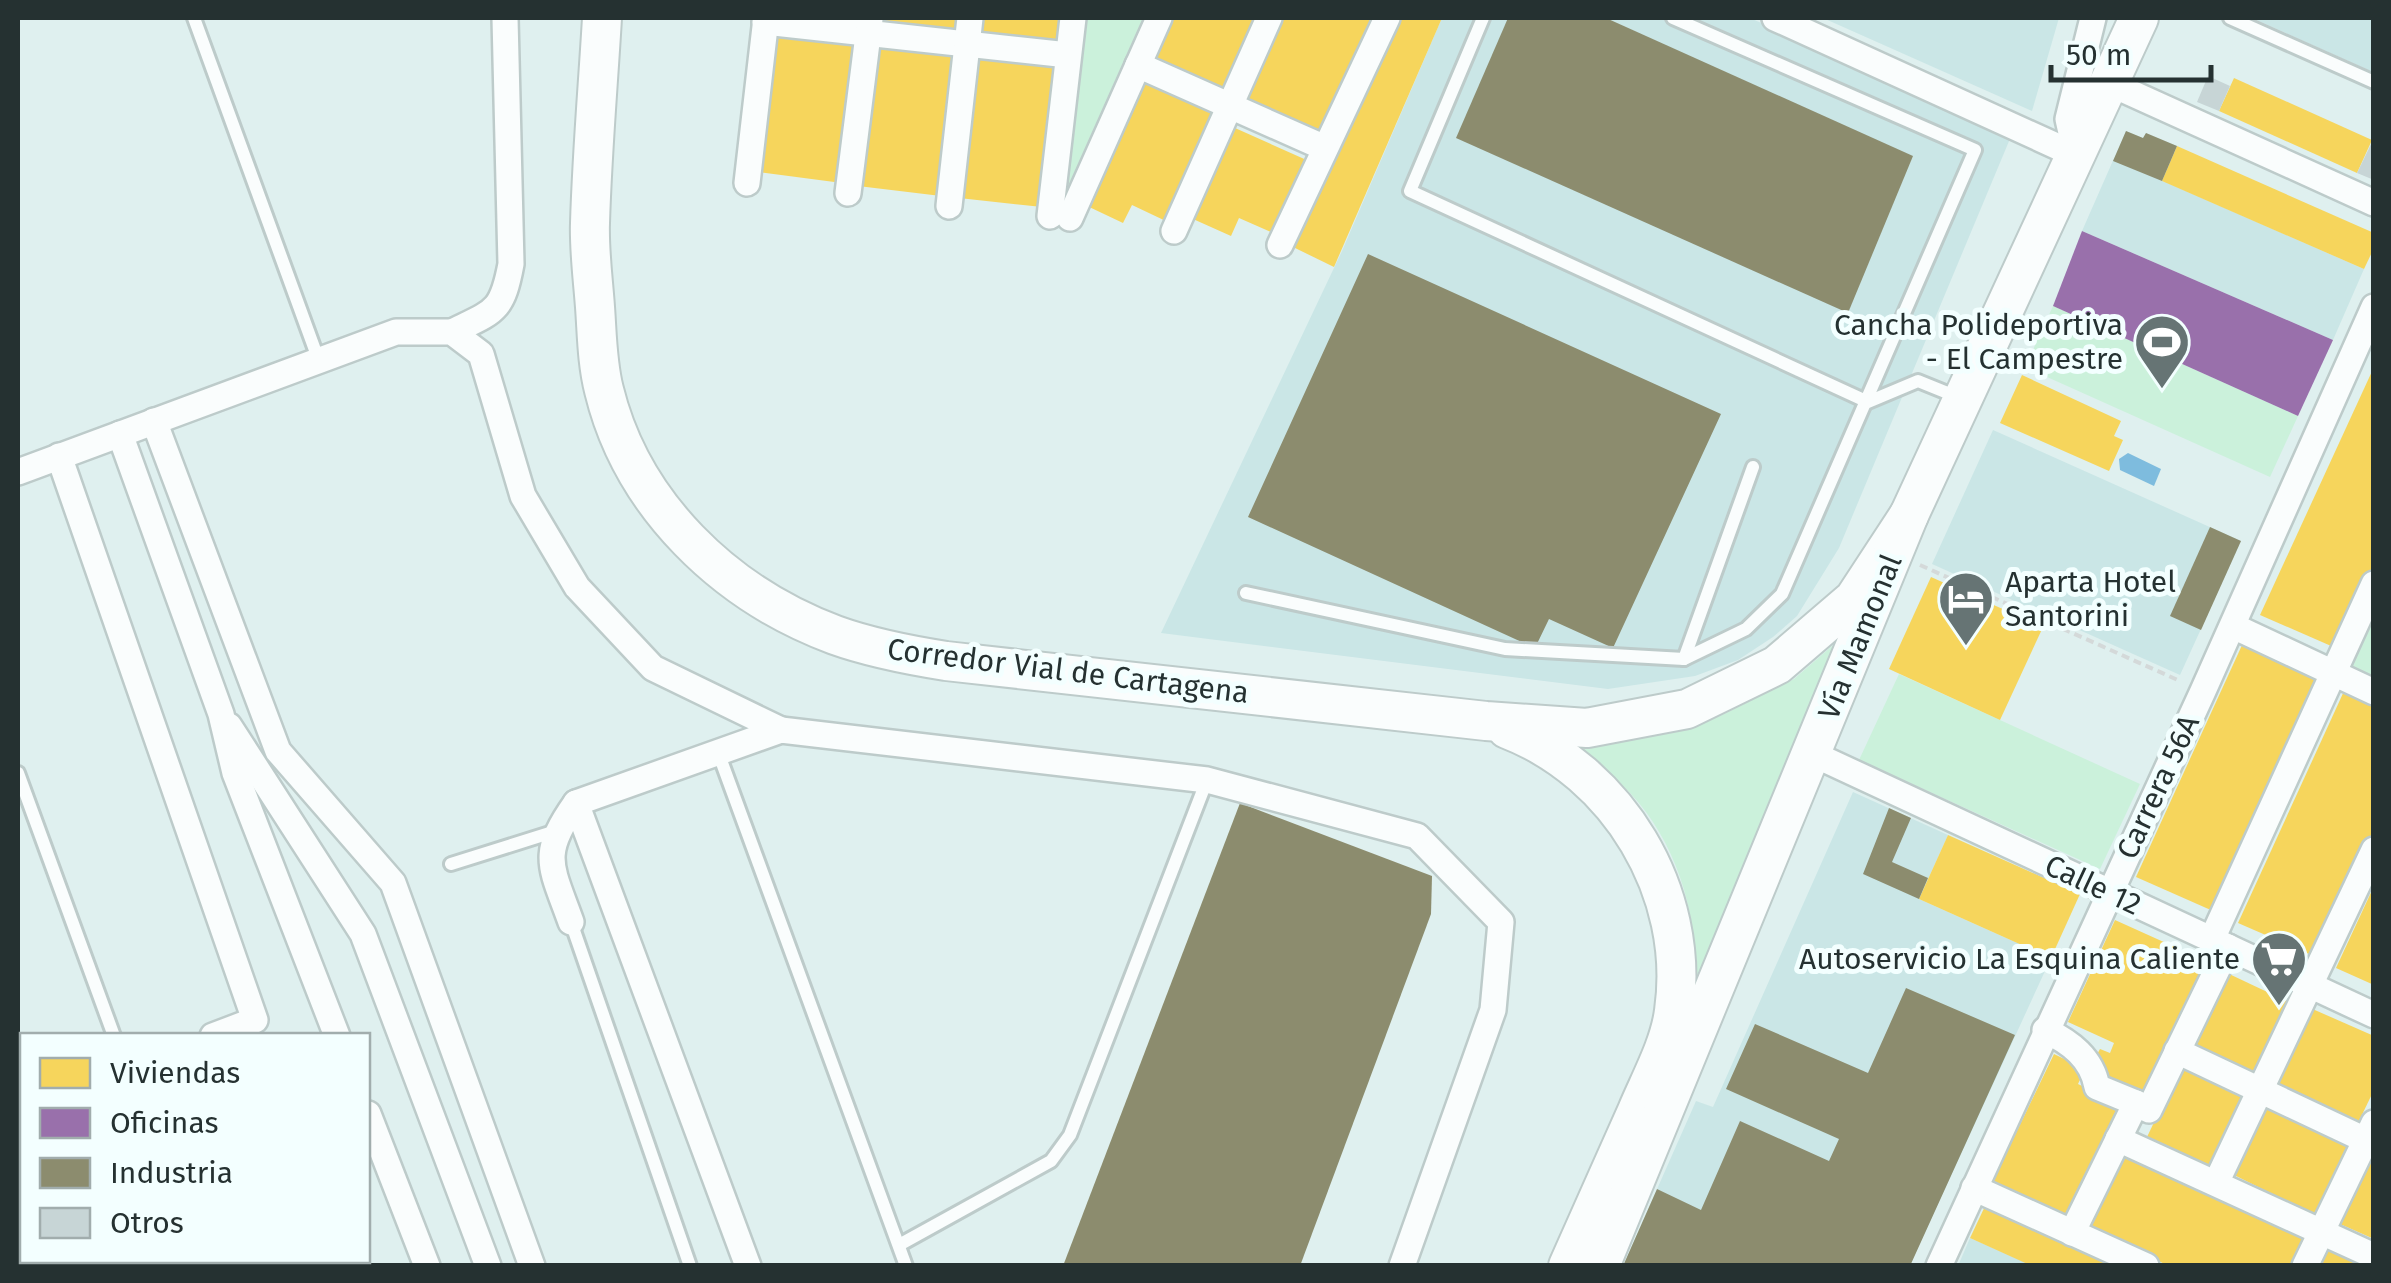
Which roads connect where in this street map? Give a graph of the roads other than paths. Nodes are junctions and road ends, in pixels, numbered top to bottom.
1 (194, 18) edge
2 (505, 18) edge
3 (602, 18) edge
4 (970, 18) edge
5 (1072, 18) edge
6 (1159, 18) edge
7 (1269, 18) edge
8 (1387, 18) edge
9 (1482, 18) edge
10 (1674, 18) edge
11 (1774, 18) edge
12 (2093, 18) edge
13 (2138, 18) edge
14 (2230, 18) edge
15 (766, 20) edge
16 (869, 26) edge
17 (966, 45) junction
18 (1068, 55) junction
19 (1138, 65) junction
20 (2374, 82) edge
21 (2109, 84) junction
22 (1232, 106) junction
23 (1325, 148) junction
24 (2076, 154) junction
25 (748, 183) dead end
26 (848, 193) dead end
27 (2374, 203) edge
28 (949, 206) dead end
29 (1174, 230) dead end
30 (1280, 245) dead end
31 (2374, 307) edge
32 (452, 332) junction
33 (319, 361) junction
34 (1963, 399) junction
35 (1868, 402) junction
36 (154, 421) junction
37 (120, 434) junction
38 (59, 456) junction
39 (1753, 466) dead end
40 (18, 472) edge
41 (1910, 515) junction
42 (1246, 592) dead end
43 (2371, 596) edge
44 (2233, 626) junction
45 (1684, 660) junction
46 (2334, 674) junction
47 (2374, 692) edge
48 (221, 714) junction
49 (1486, 720) junction
50 (781, 730) junction
51 (717, 750) junction
52 (1813, 754) junction
53 (18, 773) edge
54 (1207, 780) junction
55 (576, 802) junction
56 (556, 832) junction
57 (2374, 850) edge
58 (451, 864) dead end
59 (2108, 892) junction
60 (571, 922) joint
61 (2220, 943) junction
62 (2311, 986) junction
63 (2374, 1015) edge
64 (258, 1028) edge
65 (2045, 1030) junction
66 (113, 1033) edge
67 (230, 1033) edge
68 (336, 1033) edge
69 (2177, 1051) junction
70 (2261, 1090) junction
71 (2136, 1104) junction
72 (370, 1119) edge
73 (2371, 1136) edge
74 (2118, 1138) junction
75 (2216, 1183) junction
76 (1974, 1188) junction
77 (2072, 1232) junction
78 (2321, 1232) junction
79 (899, 1245) junction
80 (2374, 1256) edge
81 (426, 1266) edge
82 (488, 1266) edge
83 (532, 1266) edge
84 (690, 1266) edge
85 (748, 1266) edge
86 (906, 1266) edge
87 (1402, 1266) edge
88 (1568, 1266) edge
89 (1600, 1266) edge
90 (1939, 1266) edge
91 (2146, 1266) edge
92 (2305, 1266) edge

1 - 33 lane
2 - 32 street
3 - 49 main road, Corredor Vial de Cartagena
4 - 17 street
5 - 18 street
6 - 19 street
7 - 22 street
8 - 23 street
9 - 35 lane
10 - 35 lane
11 - 24 street
12 - 24 street
13 - 21 main road, Vía Mamonal
14 - 20 lane
15 - 16 street
15 - 25 street
16 - 17 street
16 - 26 street
17 - 18 street
17 - 28 street
18 - 19 street
19 - 22 street
21 - 24 main road, Vía Mamonal
21 - 27 street
22 - 23 street
22 - 29 street
23 - 30 street
24 - 34 main road, Vía Mamonal
31 - 44 street, Carrera 56A
32 - 33 street
32 - 50 street
33 - 36 street
34 - 35 lane
34 - 41 main road, Vía Mamonal
35 - 45 lane
36 - 37 street
36 - 83 street
37 - 38 street
37 - 48 street
38 - 40 street
38 - 64 street
39 - 45 lane
41 - 49 main road, Corredor Vial de Cartagena
41 - 52 main road, Vía Mamonal
42 - 45 lane
43 - 46 street
44 - 46 street
44 - 59 street, Carrera 56A
46 - 47 street
46 - 61 street
48 - 68 street
48 - 82 street
49 - 88 main road, Corredor Vial de Cartagena
50 - 51 street
50 - 54 street
51 - 55 street
51 - 79 lane
52 - 59 street, Calle 12
52 - 89 main road, Vía Mamonal
53 - 66 lane
54 - 79 lane
54 - 87 street
55 - 56 street
55 - 85 street
56 - 58 lane
56 - 60 street
57 - 62 street
59 - 61 street, Calle 12
59 - 65 street, Carrera 56A
60 - 84 lane
61 - 62 street, Calle 12
61 - 69 street
62 - 63 street, Calle 12
62 - 70 street
64 - 67 street
65 - 71 street
65 - 76 street, Carrera 56A
69 - 70 street
69 - 71 street
70 - 73 street
70 - 75 street
71 - 74 street
72 - 81 street
73 - 78 street
74 - 75 street
74 - 77 street
75 - 78 street
76 - 77 street
76 - 90 street, Carrera 56A
77 - 91 street
78 - 80 street
78 - 92 street
79 - 86 lane

